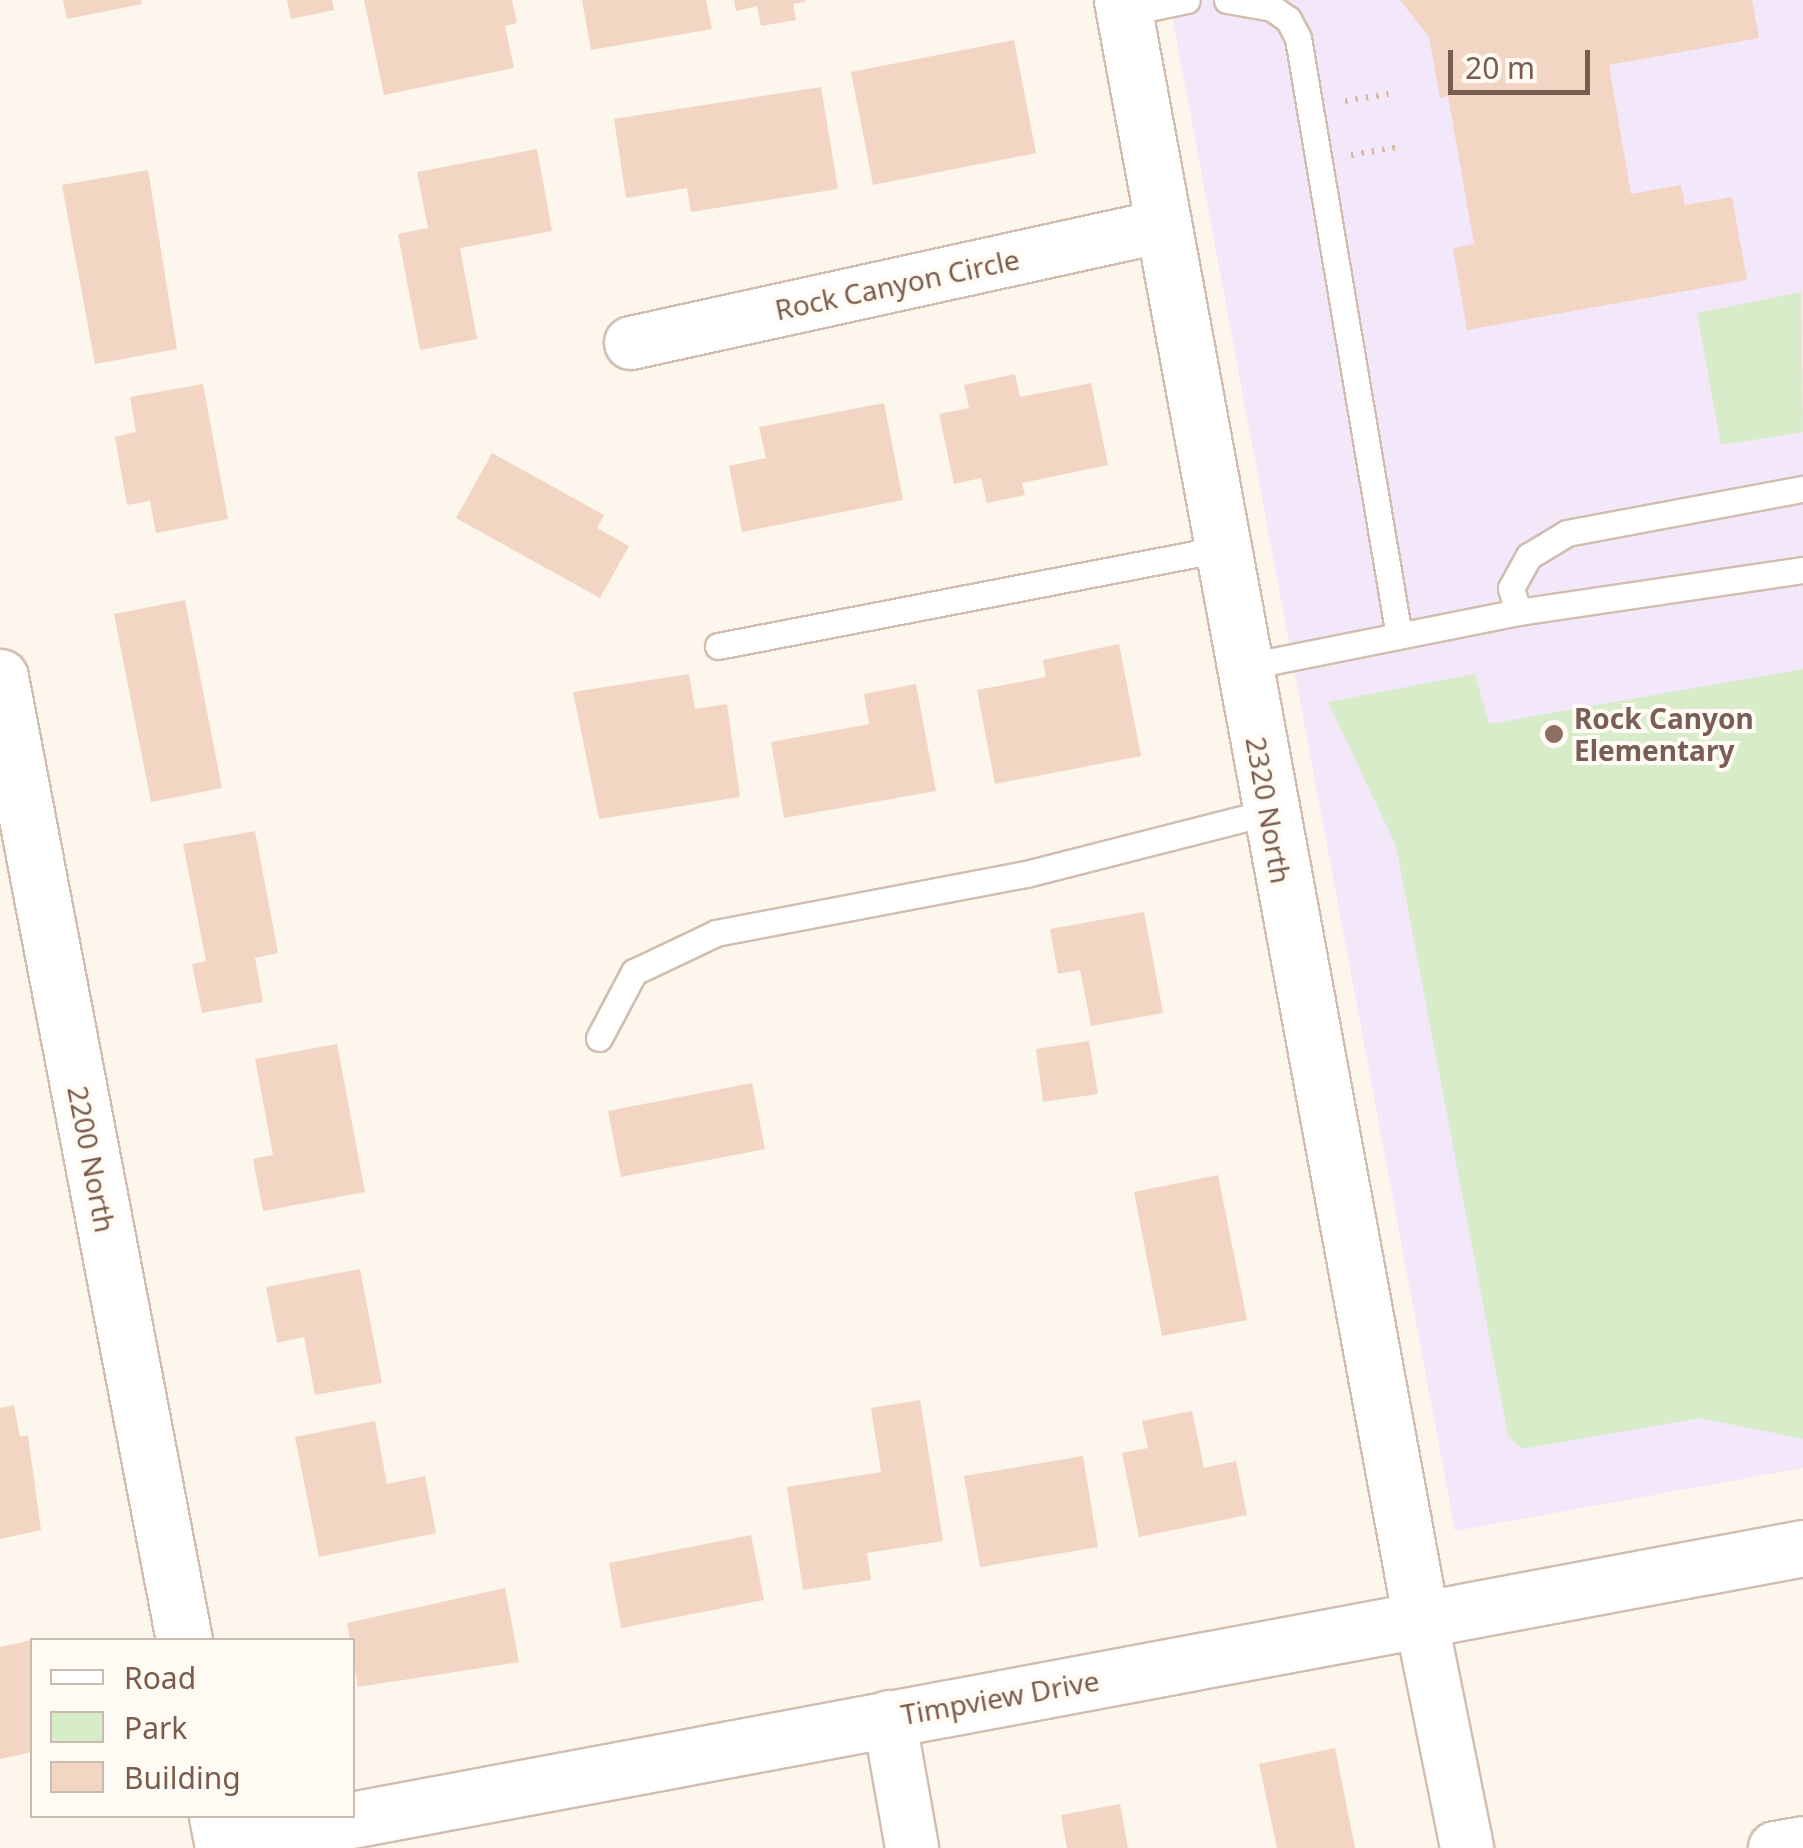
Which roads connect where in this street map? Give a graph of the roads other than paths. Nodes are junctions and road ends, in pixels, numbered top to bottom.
1 (1187, 0) edge
2 (1228, 0) edge
3 (1123, 7) edge
4 (1163, 226) junction
5 (632, 342) dead end
6 (1803, 489) edge
7 (1222, 549) junction
8 (1803, 570) edge
9 (1518, 612) junction
10 (1400, 636) junction
11 (718, 646) dead end
12 (1243, 667) junction
13 (0, 676) edge
14 (1269, 812) junction
15 (598, 1038) dead end
16 (1803, 1548) edge
17 (1421, 1619) junction
18 (184, 1638) edge
19 (889, 1717) junction
20 (355, 1814) edge
21 (331, 1818) edge
22 (215, 1839) edge
23 (1803, 1843) edge
24 (912, 1848) edge
25 (1468, 1848) edge
26 (1775, 1848) edge

1 - 3 lane
2 - 10 lane
3 - 4 street, 2320 North
4 - 5 street, Rock Canyon Circle
4 - 7 street, 2320 North
6 - 9 lane
7 - 11 lane
7 - 12 street, 2320 North
8 - 9 lane
9 - 10 lane
10 - 12 lane
12 - 14 street, 2320 North
13 - 18 street, 2200 North
14 - 15 lane
14 - 17 street, 2320 North
16 - 17 street, Timpview Drive
17 - 19 street, Timpview Drive
17 - 25 street
19 - 20 street, Timpview Drive
19 - 24 street
21 - 22 street, Timpview Drive
23 - 26 street

